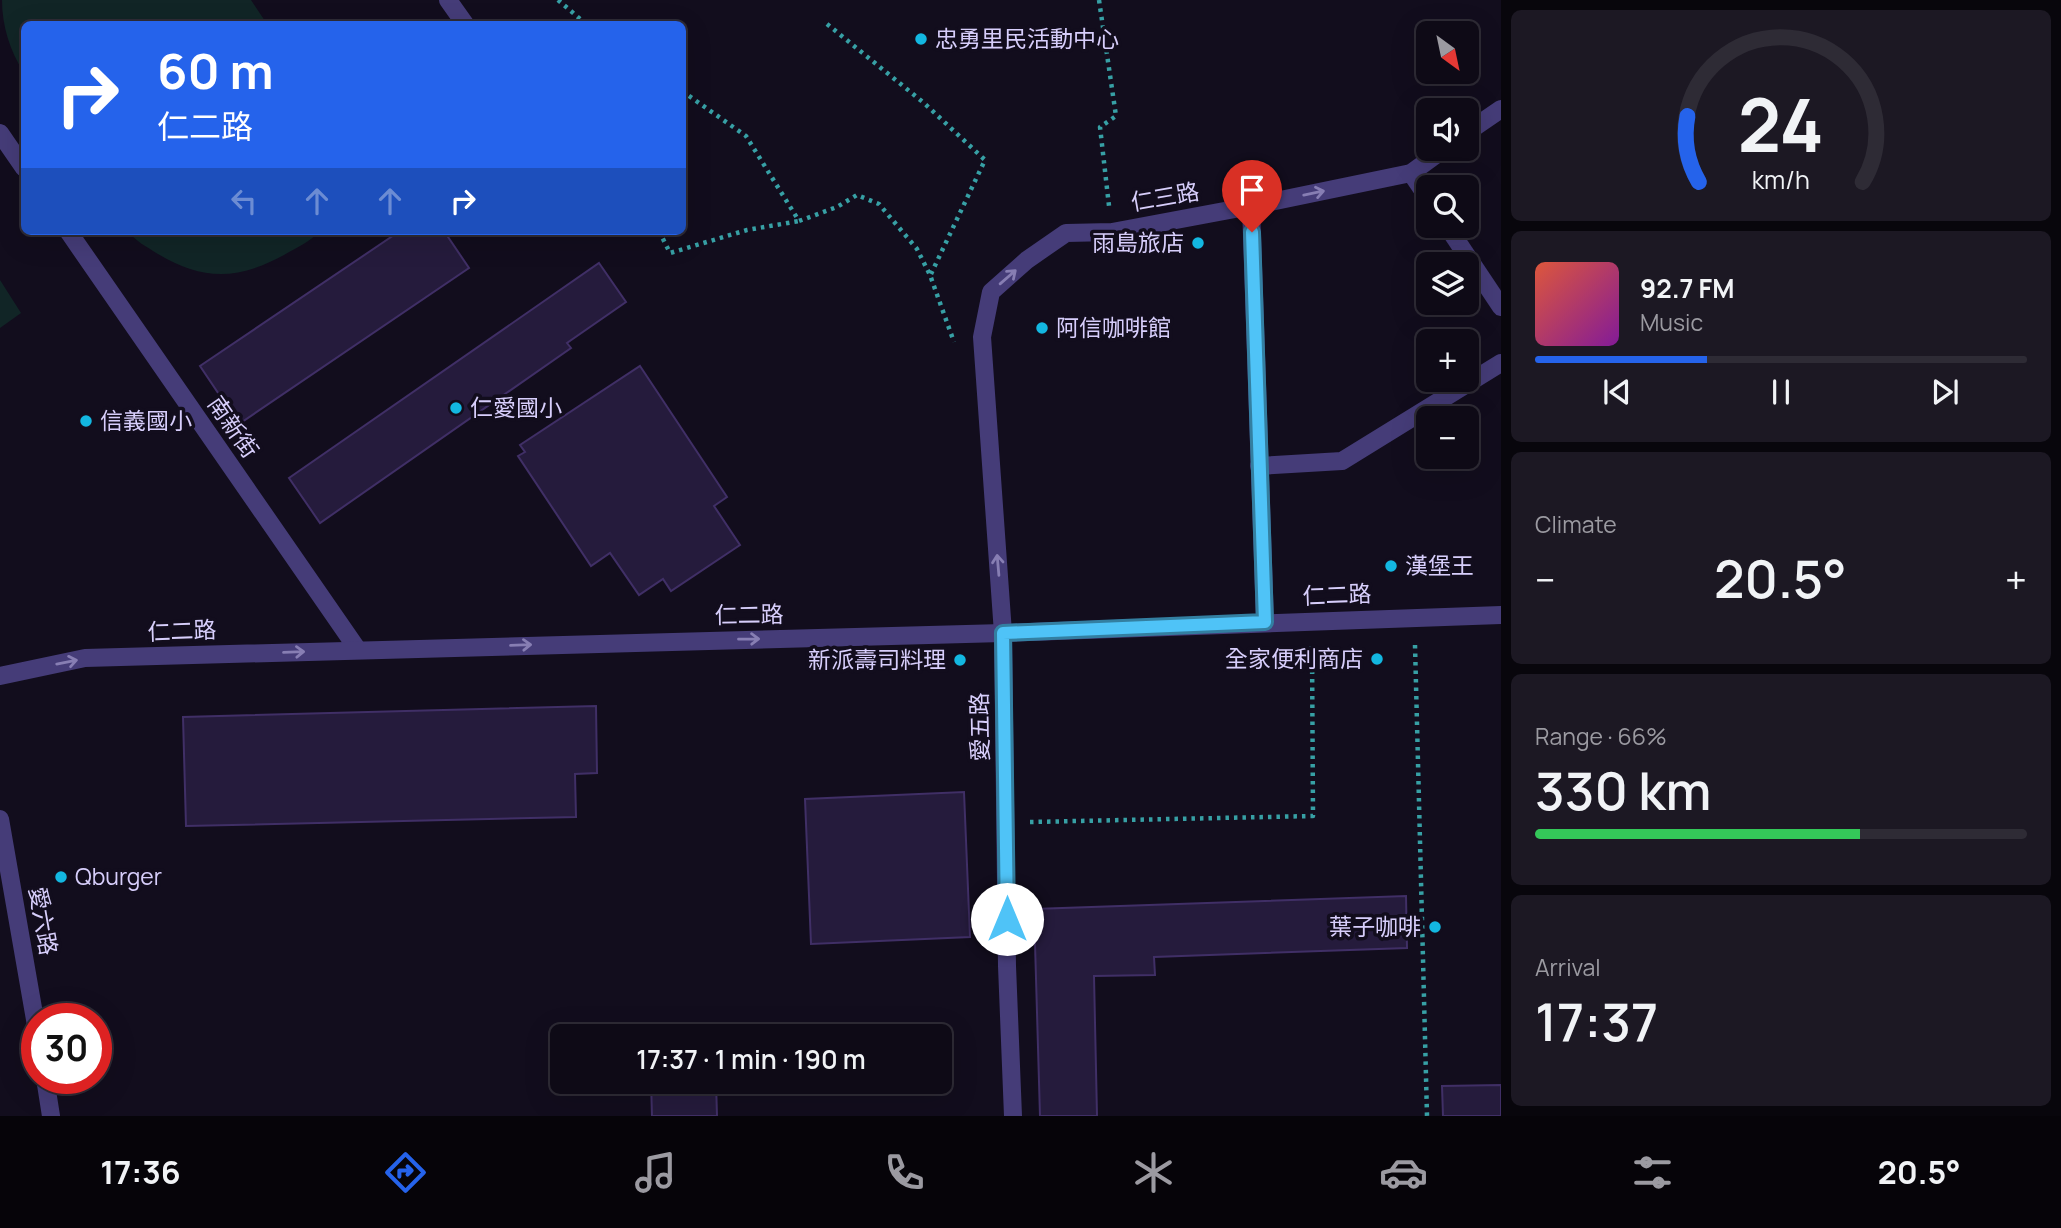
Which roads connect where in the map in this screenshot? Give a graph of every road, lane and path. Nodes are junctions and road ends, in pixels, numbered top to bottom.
1 (447, 0) edge
2 (558, 0) edge
3 (1099, 0) edge
4 (464, 21) edge
5 (582, 21) edge
6 (827, 24) dead end
7 (686, 93) edge
8 (1501, 109) edge
9 (1479, 124) edge
10 (0, 132) edge
11 (1428, 161) edge
12 (21, 164) edge
13 (1411, 173) junction
14 (1416, 180) edge
15 (1251, 206) junction
16 (799, 221) junction
17 (1112, 232) junction
18 (71, 235) edge
19 (661, 235) edge
20 (1455, 238) edge
21 (1501, 307) edge
22 (982, 337) joint
23 (1501, 363) edge
24 (1259, 466) junction
25 (1501, 615) edge
26 (1414, 617) junction
27 (1312, 621) junction
28 (1265, 622) junction
29 (1003, 633) junction
30 (358, 650) junction
31 (0, 676) edge
32 (0, 820) edge
33 (1006, 823) junction
34 (32, 1003) edge
35 (48, 1094) edge
36 (51, 1116) edge
37 (1013, 1116) edge
38 (1427, 1116) edge

1 - 4 street
2 - 5 path
3 - 17 path
6 - 16 path
7 - 16 path
8 - 9 street
10 - 12 street
11 - 13 street, 仁三路
13 - 14 street
15 -> 13 street, 仁三路
15 - 17 street, 仁三路
15 - 24 street
16 - 19 path
22 -> 17 street, 仁三路
18 - 30 street, 南新街
20 - 21 street
29 -> 22 street, 愛五路
23 - 24 street
24 - 28 street
25 - 26 street, 仁二路
26 - 27 street, 仁二路
26 - 38 path
27 - 28 street, 仁二路
27 - 33 path
28 - 29 street, 仁二路
30 -> 29 street, 仁二路
29 - 33 street, 愛五路
31 -> 30 street, 仁二路
32 - 34 street, 愛六路
33 - 37 street, 愛五路
35 - 36 street

